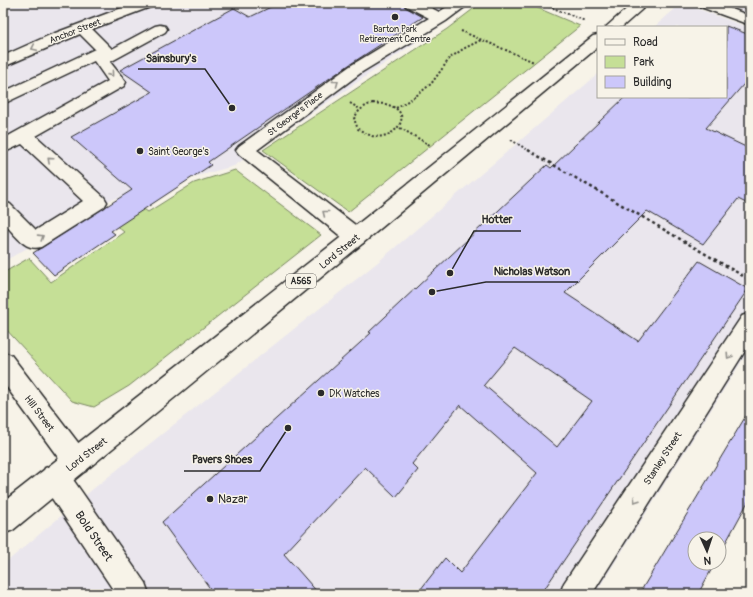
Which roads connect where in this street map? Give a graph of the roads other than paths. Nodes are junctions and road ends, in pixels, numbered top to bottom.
1 (148, 3) edge
2 (411, 3) edge
3 (463, 3) edge
4 (642, 3) edge
5 (704, 3) edge
6 (439, 19) junction
7 (750, 21) edge
8 (614, 26) edge
9 (83, 29) junction
10 (160, 29) dead end
11 (593, 31) edge
12 (108, 53) junction
13 (3, 62) edge
14 (3, 99) edge
15 (23, 135) junction
16 (3, 147) edge
17 (3, 208) edge
18 (356, 237) junction
19 (750, 323) edge
20 (3, 363) edge
21 (66, 470) junction
22 (3, 520) edge
23 (134, 594) edge
24 (575, 594) edge

1 - 9 main road, Anchor Street
2 - 6 main road
3 - 6 main road, St George's Place
4 - 8 main road
5 - 7 main road
18 -> 6 main road, St George's Place
9 - 12 main road
9 -> 13 main road, Anchor Street
10 - 12 main road
11 - 18 main road, Lord Street / A565
12 - 14 main road
12 -> 15 main road
15 - 16 main road
17 -> 15 main road
18 - 21 main road, Lord Street / A565
19 -> 24 main road, Stanley Street
20 - 21 main road, Hill Street
21 - 22 main road, Lord Street / A565
21 - 23 main road, Bold Street

